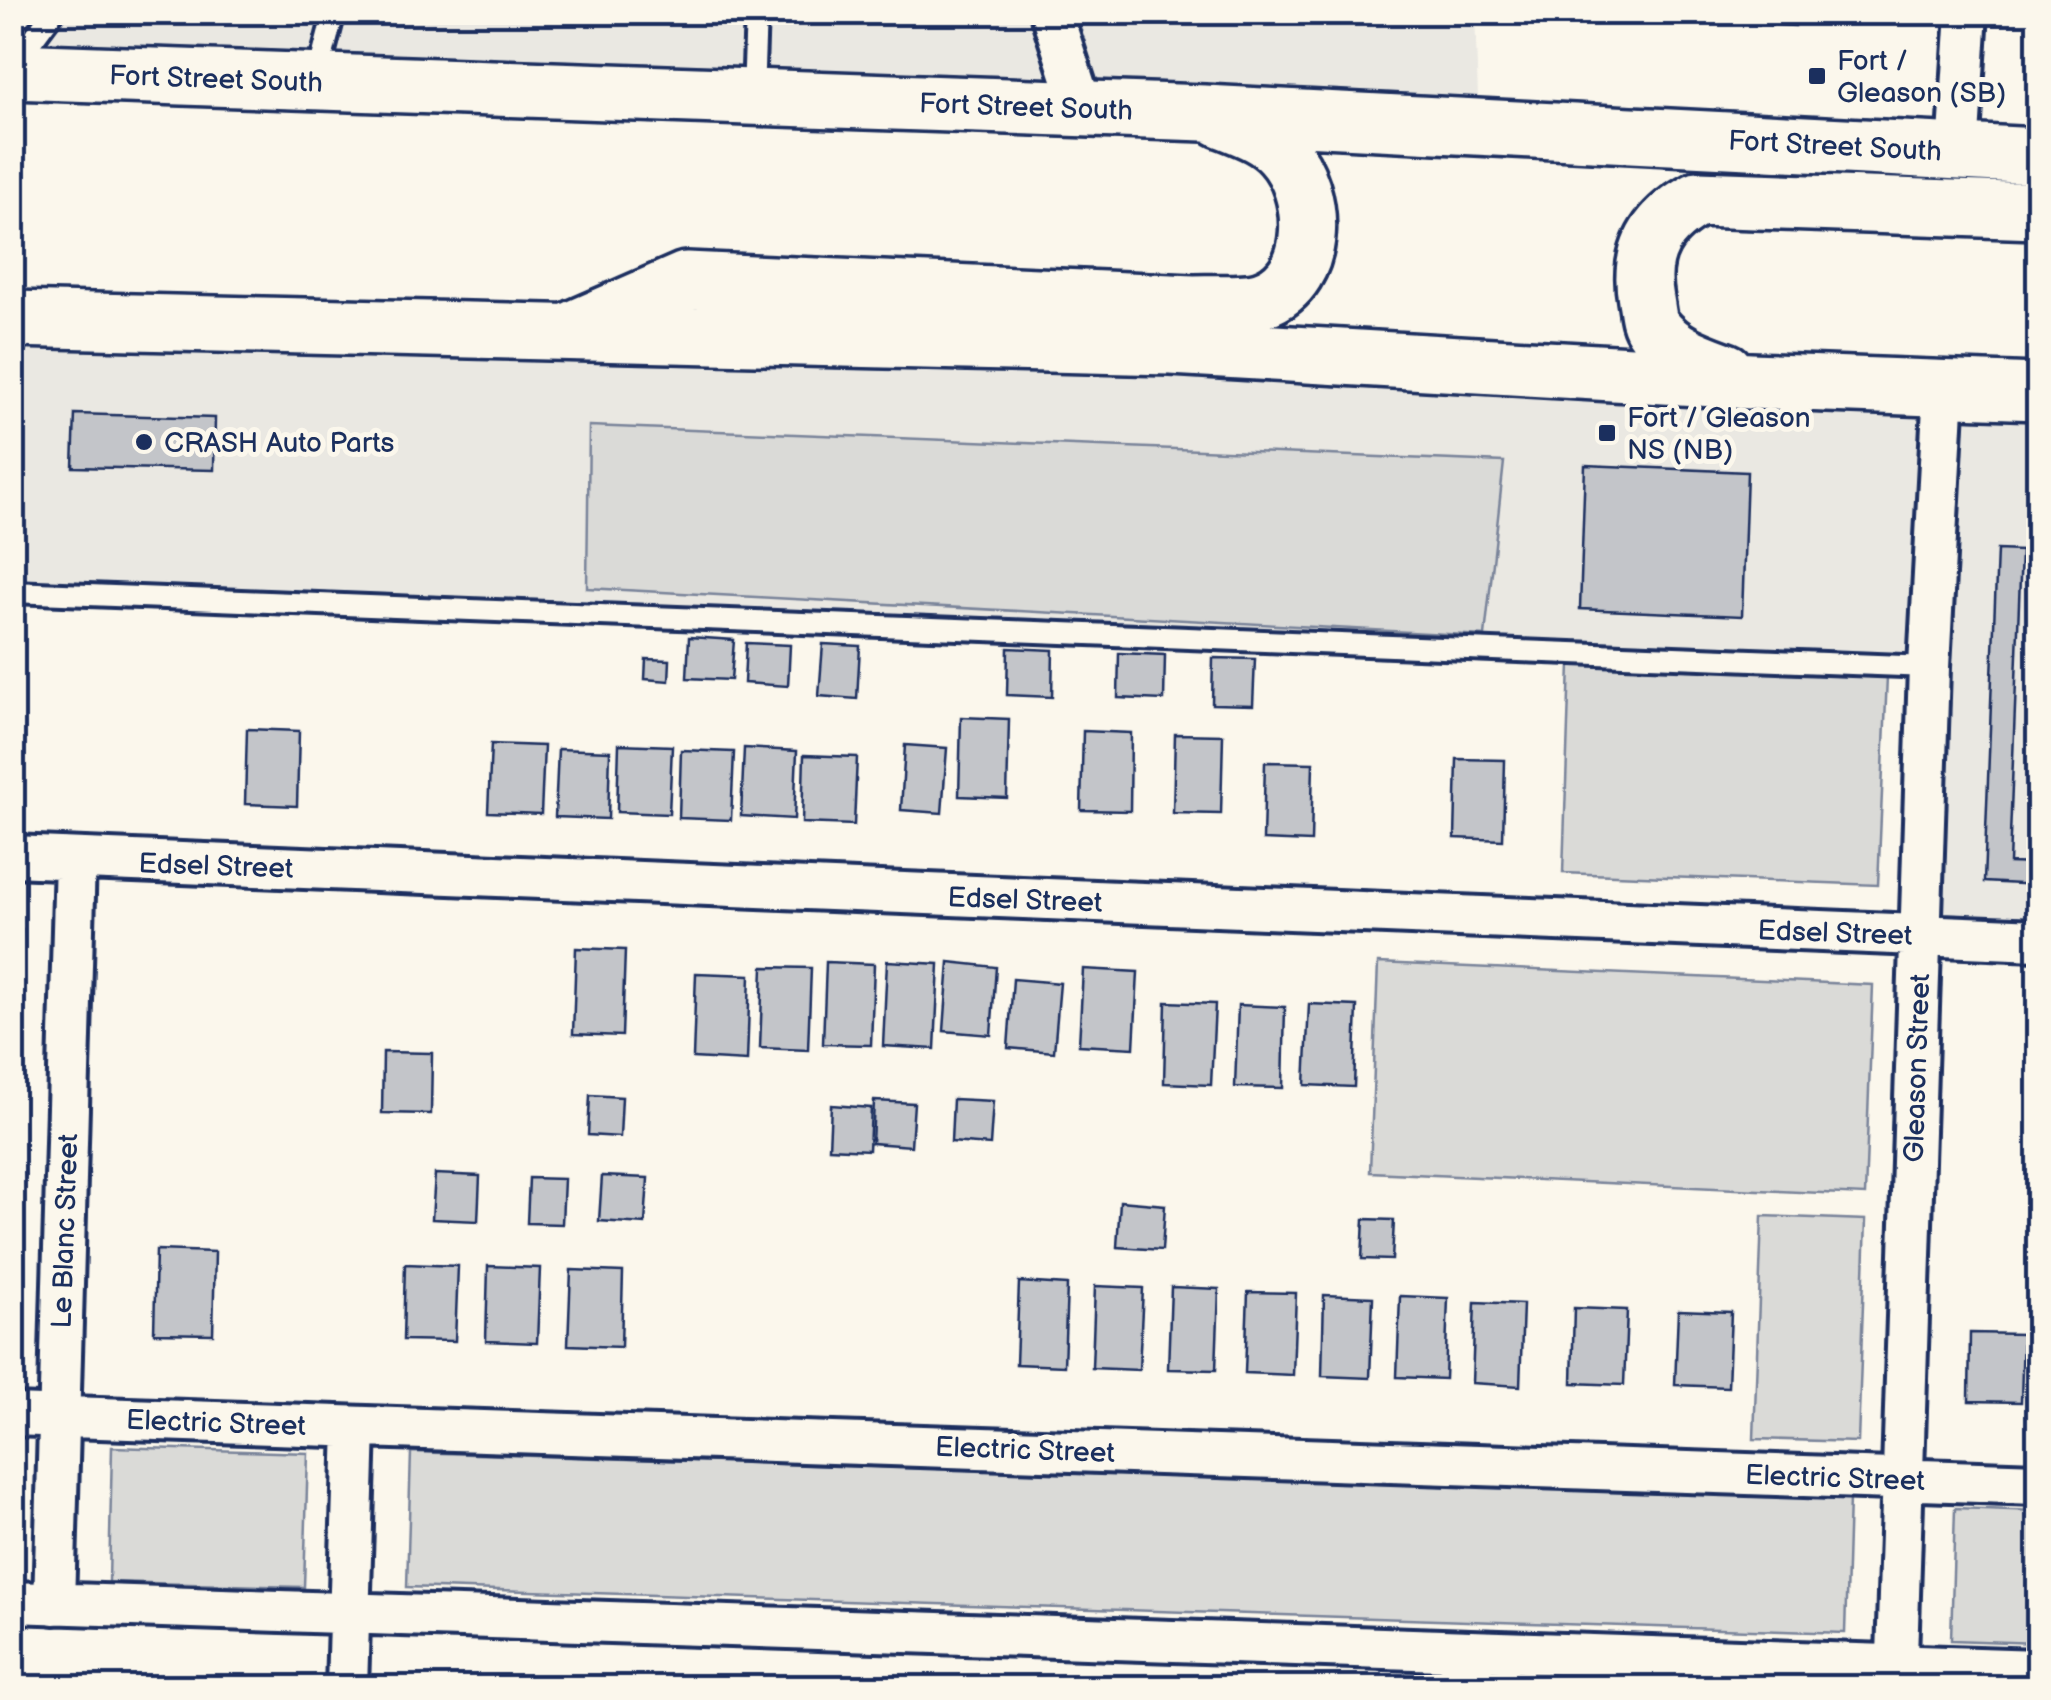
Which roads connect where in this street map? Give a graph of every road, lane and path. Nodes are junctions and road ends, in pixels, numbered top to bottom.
1 (52, 12) edge
2 (334, 12) edge
3 (756, 12) edge
4 (1051, 12) edge
5 (1967, 12) edge
6 (12, 68) edge
7 (316, 82) junction
8 (753, 96) junction
9 (1082, 108) junction
10 (1205, 112) junction
11 (1958, 152) junction
12 (2038, 156) edge
13 (2038, 211) edge
14 (12, 319) edge
15 (560, 335) junction
16 (1750, 380) junction
17 (1944, 388) junction
18 (2038, 392) edge
19 (12, 592) edge
20 (1930, 667) junction
21 (2038, 823) edge
22 (2038, 834) edge
23 (12, 856) edge
24 (75, 859) junction
25 (1921, 936) junction
26 (2038, 940) edge
27 (12, 1415) edge
28 (59, 1416) junction
29 (356, 1426) junction
30 (1902, 1479) junction
31 (2038, 1484) edge
32 (12, 1602) edge
33 (54, 1604) junction
34 (349, 1613) junction
35 (2038, 1670) edge
36 (1896, 1676) edge
37 (347, 1688) edge

1 - 6 lane
2 - 7 lane
3 - 8 lane
4 - 9 street
5 - 11 street
6 - 7 main road, Fort Street South
7 - 8 main road, Fort Street South
8 - 9 main road, Fort Street South
9 - 10 main road, Fort Street South
10 - 11 main road, Fort Street South
10 - 15 main road
11 - 12 main road, Fort Street South
13 - 16 main road
14 - 15 main road
15 - 16 main road
16 - 17 main road
17 - 18 main road
17 - 20 street, Gleason Street
19 - 20 lane
20 - 25 street, Gleason Street
21 - 22 lane
23 - 24 street, Edsel Street
24 - 25 street, Edsel Street
24 - 28 street, Le Blanc Street
25 - 26 street, Edsel Street
25 - 30 street, Gleason Street
27 - 28 street, Electric Street
28 - 29 street, Electric Street
28 - 33 street, Le Blanc Street
29 - 30 street, Electric Street
29 - 34 street
30 - 31 street, Electric Street
30 - 36 street, Gleason Street
32 - 33 street
33 - 34 street
34 - 36 street
34 - 37 street
35 - 36 street

